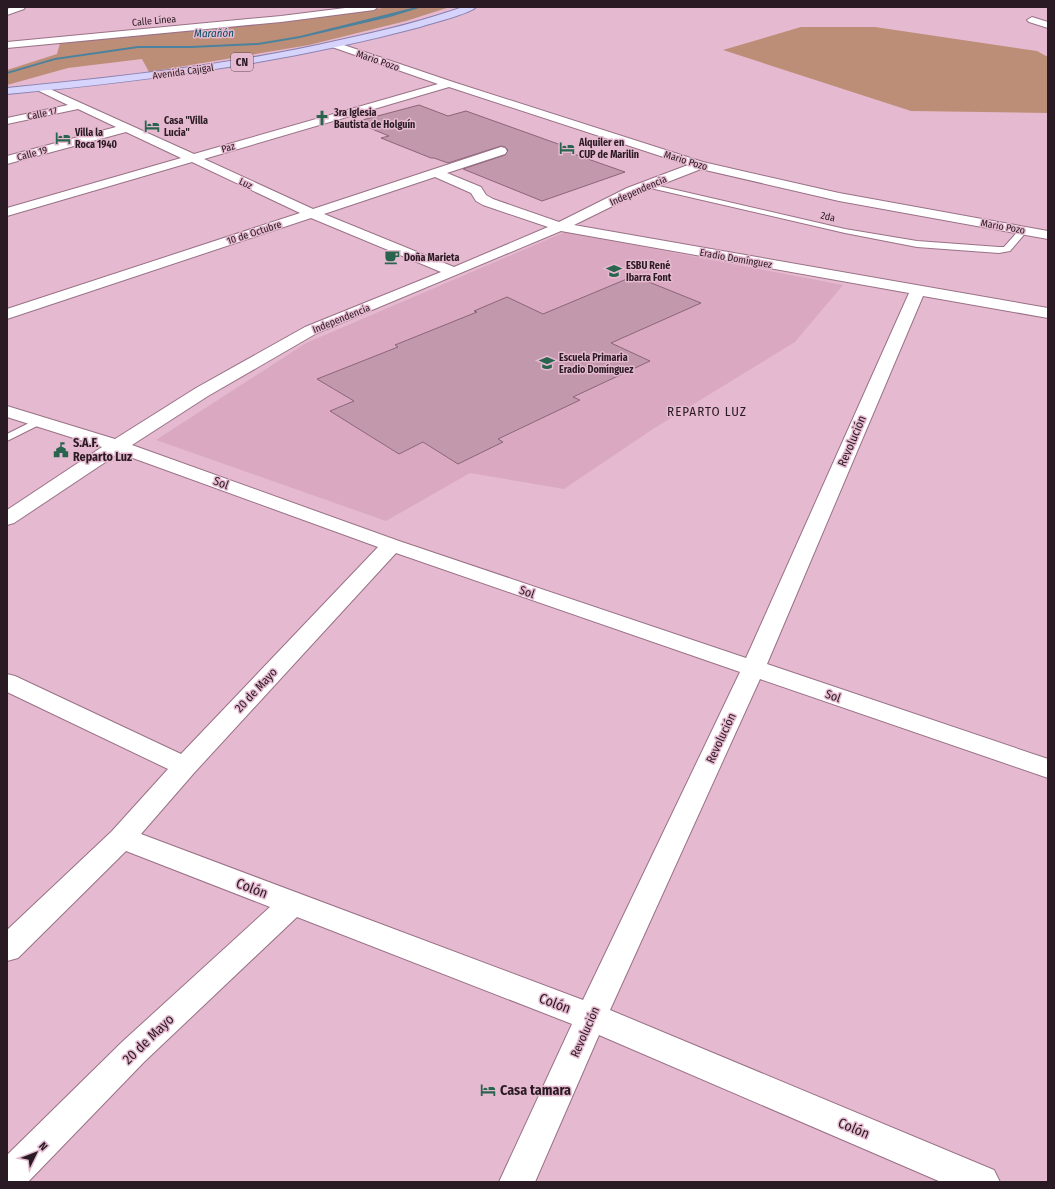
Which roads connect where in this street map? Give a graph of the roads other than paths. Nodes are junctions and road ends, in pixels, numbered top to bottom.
1 (21, 7) edge
2 (374, 7) edge
3 (472, 7) edge
4 (8, 11) edge
5 (1048, 17) edge
6 (1048, 25) edge
7 (7, 44) edge
8 (335, 45) junction
9 (449, 84) junction
10 (41, 88) junction
11 (7, 91) edge
12 (77, 106) junction
13 (7, 120) edge
14 (127, 128) junction
15 (501, 151) dead end
16 (192, 158) junction
17 (7, 160) edge
18 (700, 164) junction
19 (435, 172) junction
20 (646, 185) junction
21 (7, 212) edge
22 (311, 213) junction
23 (560, 227) junction
24 (1024, 230) junction
25 (1048, 235) edge
26 (454, 272) junction
27 (918, 290) junction
28 (1048, 313) edge
29 (7, 314) edge
30 (7, 411) edge
31 (39, 421) junction
32 (7, 438) edge
33 (117, 446) junction
34 (7, 519) edge
35 (392, 545) junction
36 (753, 669) junction
37 (7, 682) edge
38 (185, 766) junction
39 (1048, 769) edge
40 (122, 838) junction
41 (292, 904) junction
42 (7, 949) edge
43 (591, 1017) junction
44 (7, 1179) edge
45 (517, 1182) edge
46 (982, 1182) edge

1 - 4 street
2 - 7 street, Calle Línea
3 - 8 main road, Avenida Cajigal / CN
5 - 6 street
8 - 9 street, Mario Pozo
8 - 10 main road, Avenida Cajigal / CN
9 - 16 street, Paz
9 - 18 street, Mario Pozo
10 - 11 main road, Avenida Cajigal / CN
10 - 12 street, Luz
12 - 13 street, Calle 17
12 - 14 street, Luz
14 - 16 street, Luz
14 - 17 street, Calle 19
15 - 19 street, 10 de Octubre
16 - 21 street, Paz
16 - 22 street, Luz
18 - 20 street, Independencia
18 - 24 street, Mario Pozo
19 - 22 street, 10 de Octubre
19 - 23 street, Eradio Domínguez
20 - 23 street, Independencia
20 - 24 lane, 2da
22 - 26 street, Luz
22 - 29 street, 10 de Octubre
23 - 26 street, Independencia
23 - 27 street, Eradio Domínguez
24 - 25 street, Mario Pozo
26 - 33 street, Independencia
27 - 28 street, Eradio Domínguez
27 - 36 street, Revolución
30 - 31 street, Sol
31 - 32 lane
31 - 33 street, Sol
33 - 34 street, Independencia
33 - 35 street, Sol
35 - 36 street, Sol
35 - 38 street, 20 de Mayo
36 - 39 street, Sol
36 - 43 street, Revolución
37 - 38 street
38 - 40 street, 20 de Mayo
40 - 41 street, Colón
40 - 42 street, 20 de Mayo
41 - 43 street, Colón
41 - 44 street, 20 de Mayo
43 - 45 street, Revolución
43 - 46 street, Colón

